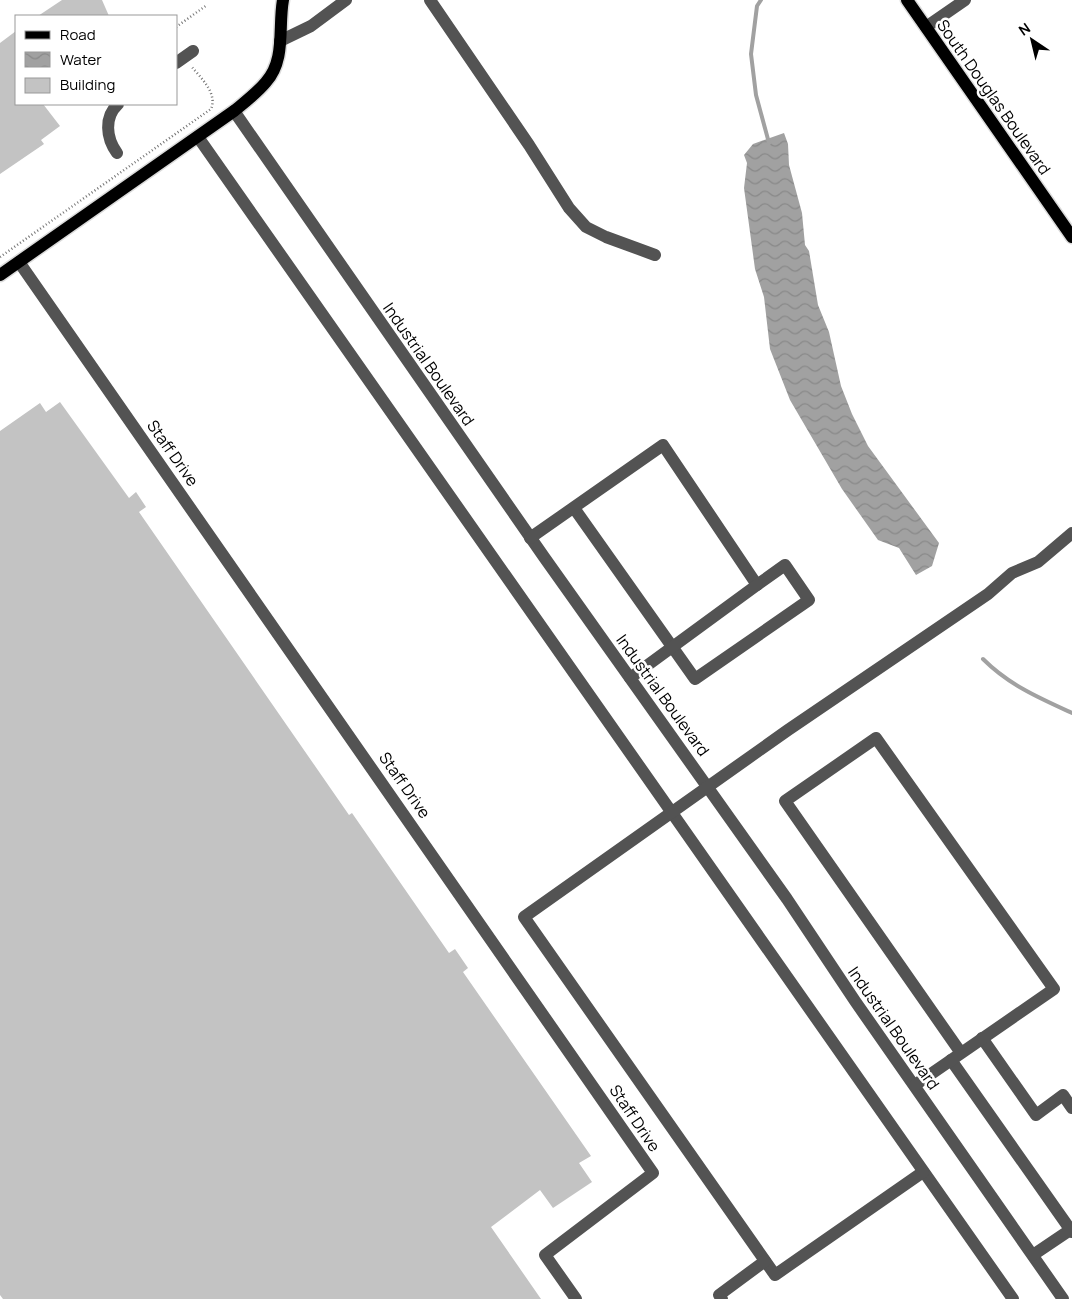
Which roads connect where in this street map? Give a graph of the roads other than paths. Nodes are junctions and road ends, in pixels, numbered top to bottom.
1 (283, 0) edge
2 (346, 0) edge
3 (430, 0) edge
4 (907, 0) edge
5 (965, 0) edge
6 (926, 27) junction
7 (280, 41) junction
8 (117, 105) edge
9 (234, 111) junction
10 (198, 137) junction
11 (117, 153) dead end
12 (1072, 237) edge
13 (655, 254) dead end
14 (19, 262) junction
15 (0, 275) edge
16 (574, 508) junction
17 (1072, 533) edge
18 (530, 538) junction
19 (757, 585) junction
20 (673, 647) junction
21 (630, 678) junction
22 (709, 788) junction
23 (672, 813) junction
24 (982, 1038) junction
25 (956, 1056) junction
26 (915, 1085) junction
27 (1072, 1108) edge
28 (923, 1172) junction
29 (1071, 1231) edge
30 (1033, 1255) junction
31 (765, 1261) junction
32 (721, 1297) edge
33 (576, 1299) edge
34 (1013, 1299) edge
35 (1063, 1299) edge

1 - 7 main road
2 - 7 street
3 - 13 street
4 - 6 main road, South Douglas Boulevard
5 - 6 street
6 - 12 main road, South Douglas Boulevard
7 - 9 main road
8 - 11 street
9 - 10 main road
9 - 18 street, Industrial Boulevard
10 - 14 main road
10 - 23 street
14 - 15 main road
14 - 33 street, Staff Drive
16 - 18 street
16 - 19 street
16 - 20 street
17 - 22 street
18 - 21 street, Industrial Boulevard
19 - 20 street
19 - 20 street
20 - 21 street
21 - 22 street, Industrial Boulevard
22 - 23 street
22 - 26 street, Industrial Boulevard
23 - 28 street
23 - 31 street
24 - 25 street
24 - 25 street
24 - 27 street
25 - 26 street
25 - 29 street
26 - 30 street, Industrial Boulevard
28 - 31 street
28 - 34 street
29 - 30 street
30 - 35 street, Industrial Boulevard
31 - 32 street

